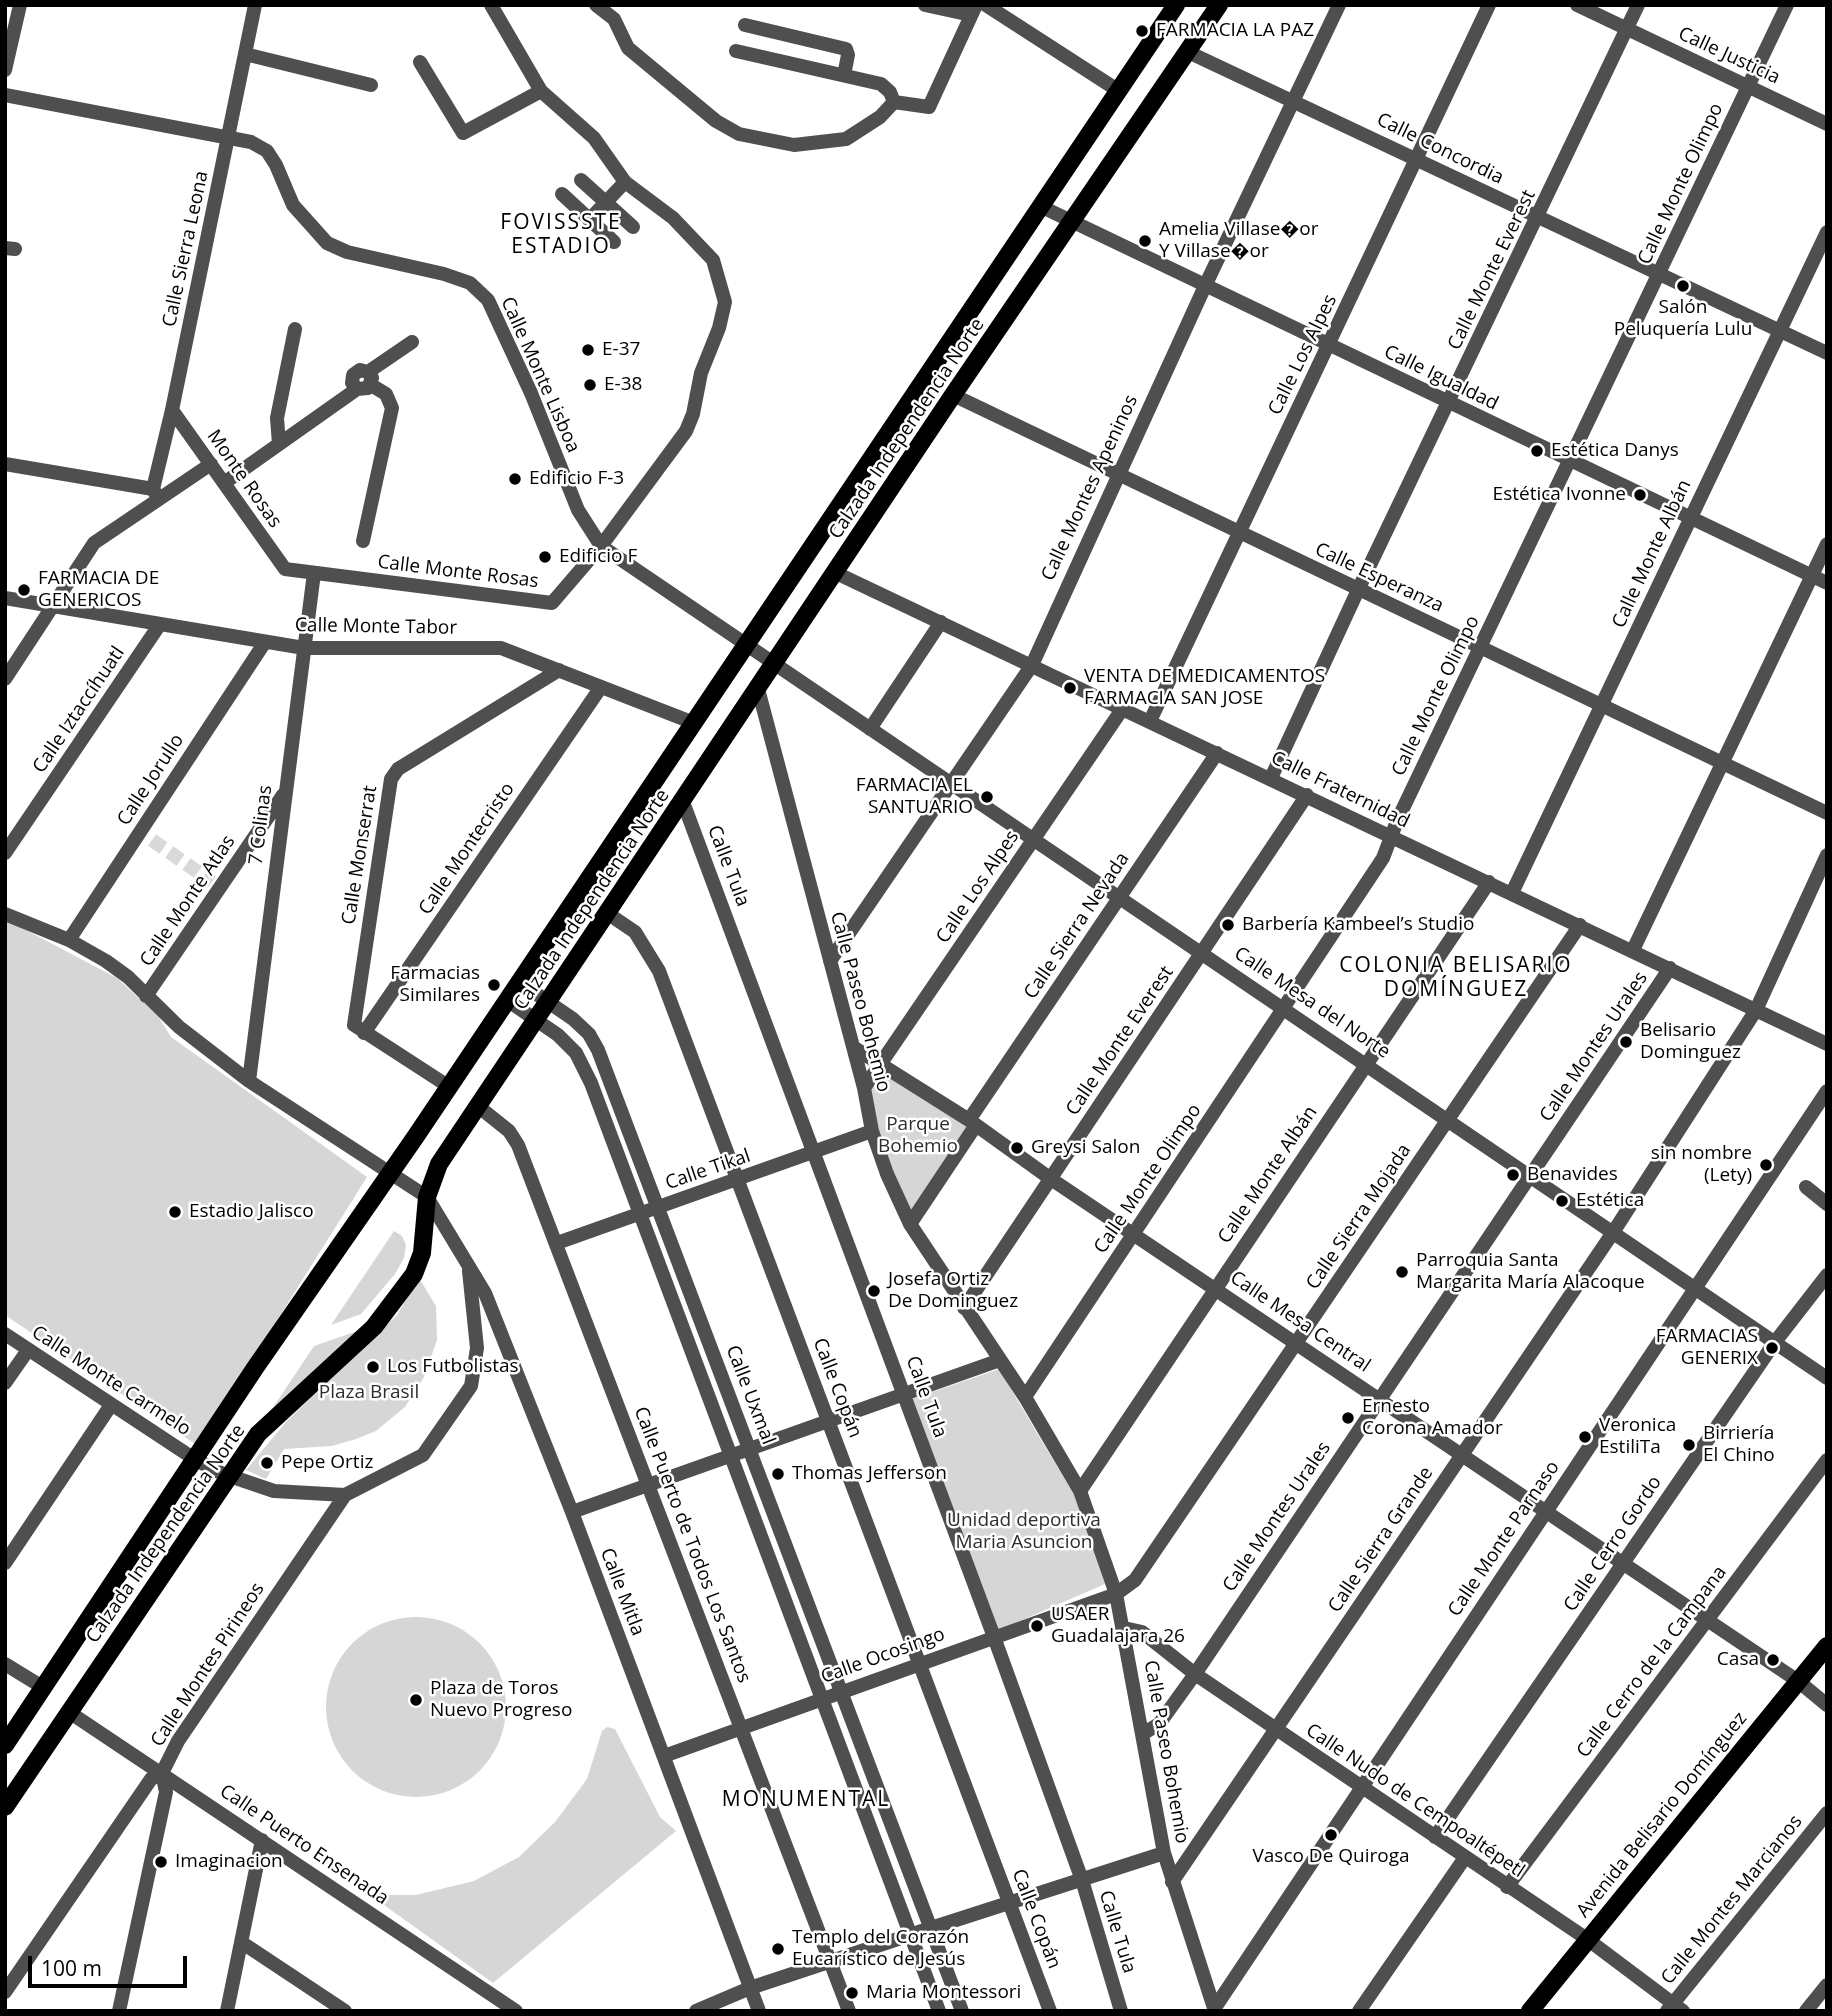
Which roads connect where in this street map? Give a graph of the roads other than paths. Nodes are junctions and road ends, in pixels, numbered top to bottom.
1 (20, 5) edge
2 (255, 5) edge
3 (491, 5) edge
4 (596, 5) edge
5 (925, 5) edge
6 (986, 5) edge
7 (1177, 5) edge
8 (1219, 5) edge
9 (1339, 5) edge
10 (1489, 5) edge
11 (1577, 5) edge
12 (1638, 5) edge
13 (1787, 5) edge
14 (974, 10) edge
15 (745, 25) dead end
16 (1627, 29) junction
17 (736, 51) dead end
18 (1188, 51) junction
19 (245, 54) junction
20 (419, 62) dead end
21 (5, 70) edge
22 (844, 75) junction
23 (371, 85) dead end
24 (1748, 87) junction
25 (541, 91) junction
26 (1119, 91) junction
27 (5, 95) edge
28 (1296, 101) junction
29 (894, 102) junction
30 (1827, 124) edge
31 (228, 136) junction
32 (1417, 159) junction
33 (581, 180) dead end
34 (625, 182) junction
35 (562, 194) dead end
36 (606, 202) junction
37 (1040, 206) junction
38 (1538, 218) junction
39 (589, 220) junction
40 (1072, 222) junction
41 (633, 227) dead end
42 (1827, 233) edge
43 (614, 242) dead end
44 (1659, 274) junction
45 (1205, 286) junction
46 (295, 328) dead end
47 (1780, 330) junction
48 (412, 342) dead end
49 (1329, 345) junction
50 (1827, 352) edge
51 (365, 382) junction
52 (953, 396) junction
53 (1449, 403) junction
54 (172, 410) junction
55 (279, 444) junction
56 (1571, 461) junction
57 (5, 464) edge
58 (211, 464) junction
59 (1118, 476) junction
60 (224, 483) junction
61 (156, 493) junction
62 (1690, 518) junction
63 (1239, 533) junction
64 (363, 541) dead end
65 (1827, 544) edge
66 (601, 546) junction
67 (285, 569) joint
68 (314, 573) junction
69 (836, 573) junction
70 (1812, 576) junction
71 (1827, 583) edge
72 (1358, 590) junction
73 (5, 598) edge
74 (54, 606) junction
75 (941, 622) junction
76 (160, 624) junction
77 (265, 642) junction
78 (746, 646) junction
79 (304, 648) junction
80 (1481, 648) junction
81 (774, 664) junction
82 (1032, 666) junction
83 (559, 670) junction
84 (5, 679) edge
85 (601, 687) junction
86 (758, 689) junction
87 (1601, 705) junction
88 (1123, 708) junction
89 (1150, 721) junction
90 (694, 723) junction
91 (870, 729) junction
92 (1217, 753) junction
93 (1722, 763) junction
94 (1272, 778) junction
95 (952, 784) junction
96 (285, 792) junction
97 (1307, 795) junction
98 (683, 802) junction
99 (1827, 813) edge
100 (1392, 837) junction
101 (1033, 840) junction
102 (5, 852) edge
103 (1827, 855) edge
104 (1489, 882) junction
105 (1512, 893) junction
106 (1120, 896) junction
107 (607, 913) junction
108 (5, 914) edge
109 (1580, 925) junction
110 (69, 940) junction
111 (1633, 950) junction
112 (1202, 952) junction
113 (830, 961) junction
114 (1670, 968) junction
115 (519, 982) junction
116 (146, 996) junction
117 (507, 1000) junction
118 (549, 1002) junction
119 (1285, 1008) junction
120 (1756, 1010) junction
121 (537, 1022) junction
122 (364, 1033) junction
123 (1827, 1044) edge
124 (853, 1047) junction
125 (1366, 1063) junction
126 (880, 1065) junction
127 (249, 1081) junction
128 (448, 1086) junction
129 (864, 1088) junction
130 (1827, 1091) edge
131 (479, 1107) junction
132 (1448, 1119) junction
133 (973, 1123) junction
134 (872, 1131) junction
135 (814, 1153) junction
136 (390, 1174) junction
137 (1531, 1175) junction
138 (1051, 1179) junction
139 (738, 1180) junction
140 (1806, 1187) dead end
141 (427, 1197) junction
142 (1827, 1204) edge
143 (659, 1207) junction
144 (640, 1214) junction
145 (910, 1224) junction
146 (1614, 1231) junction
147 (1134, 1234) junction
148 (557, 1243) junction
149 (468, 1269) junction
150 (1827, 1275) edge
151 (1215, 1288) junction
152 (1695, 1288) junction
153 (964, 1308) junction
154 (5, 1334) edge
155 (1775, 1342) junction
156 (1297, 1343) junction
157 (28, 1350) junction
158 (1000, 1360) junction
159 (1827, 1378) edge
160 (5, 1383) edge
161 (904, 1394) junction
162 (1025, 1397) junction
163 (1380, 1399) junction
164 (111, 1405) junction
165 (828, 1420) junction
166 (750, 1448) junction
167 (730, 1455) junction
168 (1463, 1456) junction
169 (196, 1460) junction
170 (1827, 1460) edge
171 (230, 1476) junction
172 (649, 1485) junction
173 (1080, 1491) junction
174 (345, 1495) junction
175 (572, 1512) junction
176 (1546, 1512) junction
177 (5, 1563) edge
178 (1623, 1563) junction
179 (1116, 1594) junction
180 (1707, 1620) junction
181 (1125, 1628) junction
182 (995, 1637) junction
183 (1827, 1646) edge
184 (5, 1664) edge
185 (920, 1664) junction
186 (1195, 1674) junction
187 (1798, 1681) junction
188 (44, 1688) junction
189 (842, 1692) junction
190 (823, 1699) junction
191 (1827, 1705) edge
192 (69, 1712) junction
193 (741, 1728) junction
194 (1276, 1728) junction
195 (1144, 1733) junction
196 (5, 1745) edge
197 (663, 1756) junction
198 (162, 1773) junction
199 (1362, 1788) junction
200 (5, 1807) edge
201 (1827, 1813) edge
202 (1435, 1837) junction
203 (262, 1840) junction
204 (1164, 1853) junction
205 (1464, 1859) junction
206 (1082, 1880) junction
207 (1172, 1882) junction
208 (1507, 1887) junction
209 (1010, 1902) junction
210 (931, 1928) junction
211 (912, 1934) junction
212 (1587, 1939) junction
213 (241, 1942) junction
214 (830, 1962) junction
215 (1827, 1985) edge
216 (750, 1988) junction
217 (5, 1992) edge
218 (121, 2004) edge
219 (1674, 2008) edge
220 (1214, 2010) edge
221 (113, 2011) edge
222 (227, 2011) edge
223 (345, 2011) edge
224 (516, 2011) edge
225 (696, 2011) edge
226 (759, 2011) edge
227 (849, 2011) edge
228 (939, 2011) edge
229 (962, 2011) edge
230 (1051, 2011) edge
231 (1121, 2011) edge
232 (1359, 2011) edge
233 (1530, 2011) edge
234 (1806, 2011) edge

1 - 21 street
2 - 19 street, Calle Sierra Leona
3 - 25 street
4 - 29 street
5 - 14 street
6 - 26 street
7 - 26 main road, Calzada Independencia Norte
8 - 18 main road, Calzada Independencia Norte
9 - 28 street, Calle Montes Apeninos
10 - 32 street, Calle Los Alpes
11 - 16 street, Calle Justicia
12 - 16 street, Calle Monte Everest
13 - 24 street, Calle Monte Olimpo
14 - 29 street
15 - 22 street
16 - 24 street, Calle Justicia
16 - 38 street, Calle Monte Everest
17 - 22 street
18 - 28 street, Calle Concordia
18 - 40 main road, Calzada Independencia Norte
19 - 23 street
19 - 31 street, Calle Sierra Leona
20 - 25 street
22 - 29 street
24 - 30 street, Calle Justicia
24 - 44 street, Calle Monte Olimpo
25 - 34 street
26 - 37 main road, Calzada Independencia Norte
27 - 31 street, Calle Monte Lisboa
28 - 32 street, Calle Concordia
28 - 45 street, Calle Montes Apeninos
31 - 54 street, Calle Sierra Leona
31 - 66 street, Calle Monte Lisboa
32 - 38 street, Calle Concordia
32 - 49 street, Calle Los Alpes
33 - 36 street
34 - 36 street
34 - 66 street
35 - 39 street
36 - 39 street
36 - 41 street
37 - 40 street, Calle Igualdad
37 - 78 main road, Calzada Independencia Norte
38 - 44 street, Calle Concordia
38 - 53 street, Calle Monte Everest
39 - 43 street
40 - 45 street, Calle Igualdad
40 - 52 main road, Calzada Independencia Norte
42 - 47 street, Calle Monte Albán
44 - 47 street, Calle Concordia
44 - 56 street, Calle Monte Olimpo
45 - 49 street, Calle Igualdad
45 - 59 street, Calle Montes Apeninos
46 - 55 street
47 - 50 street, Calle Concordia
47 - 62 street, Calle Monte Albán
48 - 51 street
49 - 53 street, Calle Igualdad
49 - 63 street, Calle Los Alpes
51 - 55 street
51 - 64 street
52 - 59 street, Calle Esperanza
52 - 69 main road, Calzada Independencia Norte
53 - 56 street, Calle Igualdad
53 - 72 street, Calle Monte Everest
54 - 58 street, Monte Rosas
54 - 61 street, Calle Sierra Leona
55 - 60 street
56 - 62 street, Calle Igualdad
56 - 80 street, Calle Monte Olimpo
57 - 61 street
58 - 60 street, Monte Rosas
58 - 61 street
59 - 63 street, Calle Esperanza
59 - 82 street, Calle Montes Apeninos
60 - 67 street, Monte Rosas
61 - 74 street
62 - 70 street, Calle Igualdad
62 - 87 street, Calle Monte Albán
63 - 72 street, Calle Esperanza
63 - 89 street, Calle Los Alpes
65 - 70 street, Calle Montes Urales
66 - 68 street, Calle Monte Rosas
66 - 78 street, Calle Monte Lisboa
67 - 68 street, Calle Monte Rosas
68 - 79 street, 7 Colinas
69 - 75 street, Calle Fraternidad
69 - 81 main road, Calzada Independencia Norte
70 - 71 street, Calle Igualdad
70 - 93 street, Calle Montes Urales
72 - 80 street, Calle Esperanza
72 - 94 street, Calle Monte Everest
73 - 74 street, Calle Monte Tabor
74 - 76 street, Calle Monte Tabor
74 - 84 street
75 - 82 street, Calle Fraternidad
75 - 91 street
76 - 77 street, Calle Monte Tabor
76 - 102 street, Calle Iztaccíhuatl
77 - 79 street, Calle Monte Tabor
77 - 110 street, Calle Jorullo
78 - 81 street, Calle Monte Lisboa
78 - 90 main road, Calzada Independencia Norte
79 - 83 street, Calle Monte Tabor
79 - 96 street, 7 Colinas
80 - 87 street, Calle Esperanza
80 - 100 street, Calle Monte Olimpo
81 - 86 main road, Calzada Independencia Norte
81 - 91 street, Calle Mesa del Norte
82 - 88 street, Calle Fraternidad
82 - 95 street, Calle Montes Apeninos
83 - 85 street, Calle Monte Tabor
83 - 122 street, Calle Monserrat
85 - 90 street, Calle Monte Tabor
85 - 122 street, Calle Montecristo
86 - 98 main road, Calzada Independencia Norte
86 - 113 street, Calle Paseo Bohemio
87 - 93 street, Calle Esperanza
87 - 105 street, Calle Monte Albán
88 - 89 street, Calle Fraternidad
88 - 101 street, Calle Los Alpes
89 - 92 street, Calle Fraternidad
90 - 115 main road, Calzada Independencia Norte
91 - 95 street, Calle Mesa del Norte
92 - 94 street, Calle Fraternidad
92 - 106 street, Calle Sierra Nevada
93 - 99 street, Calle Esperanza
93 - 111 street, Calle Montes Urales
94 - 97 street, Calle Fraternidad
95 - 101 street, Calle Mesa del Norte
95 - 113 street, Calle Montes Apeninos
96 - 116 street, Calle Monte Atlas
96 - 127 street, 7 Colinas
97 - 100 street, Calle Fraternidad
97 - 112 street, Calle Monte Everest
98 - 107 main road, Calzada Independencia Norte
98 - 135 street, Calle Tula
100 - 104 street, Calle Fraternidad
100 - 119 street, Calle Monte Olimpo
101 - 106 street, Calle Mesa del Norte
101 - 126 street, Calle Los Alpes
103 - 120 street, Calle Sierra Grande
104 - 105 street, Calle Fraternidad
104 - 125 street, Calle Monte Albán
105 - 109 street, Calle Fraternidad
106 - 112 street, Calle Mesa del Norte
106 - 133 street, Calle Sierra Nevada
107 - 118 main road, Calzada Independencia Norte
107 - 139 street, Calle Copán
108 - 110 street
109 - 111 street, Calle Fraternidad
109 - 132 street, Calle Sierra Mojada
110 - 116 street
111 - 114 street, Calle Fraternidad
112 - 119 street, Calle Mesa del Norte
112 - 138 street, Calle Monte Everest
113 - 124 street, Calle Paseo Bohemio
114 - 120 street, Calle Fraternidad
114 - 137 street, Calle Montes Urales
115 - 117 main road, Calzada Independencia Norte
115 - 118 street, Calle Uxmal
116 - 127 street
117 - 121 street, Calle Uxmal
117 - 128 main road, Calzada Independencia Norte
118 - 121 main road, Calzada Independencia Norte
118 - 143 street, Calle Uxmal
119 - 125 street, Calle Mesa del Norte
119 - 147 street, Calle Monte Olimpo
120 - 123 street, Calle Fraternidad
120 - 146 street, Calle Sierra Grande
121 - 131 main road, Calzada Independencia Norte
121 - 144 street, Calle Uxmal
122 - 128 street
124 - 126 street, Calle Mesa Central
124 - 129 street, Calle Paseo Bohemio
125 - 132 street, Calle Mesa del Norte
125 - 151 street, Calle Monte Albán
126 - 129 street, Calle Los Alpes
126 - 133 street, Calle Mesa Central
127 - 136 street
128 - 136 main road, Calzada Independencia Norte
129 - 134 street, Calle Paseo Bohemio
130 - 152 street, Calle Monte Parnaso
131 - 141 main road, Calzada Independencia Norte
131 - 148 street, Calle Puerto de Todos Los Santos
132 - 137 street, Calle Mesa del Norte
132 - 156 street, Calle Sierra Mojada
133 - 138 street, Calle Mesa Central
133 - 145 street, Calle Sierra Nevada
134 - 135 street, Calle Tikal
134 - 145 street, Calle Paseo Bohemio
135 - 139 street, Calle Tikal
135 - 161 street, Calle Tula
136 - 141 street
136 - 169 main road, Calzada Independencia Norte
137 - 146 street, Calle Mesa del Norte
137 - 163 street, Calle Montes Urales
138 - 147 street, Calle Mesa Central
138 - 153 street, Calle Monte Everest
139 - 143 street, Calle Tikal
139 - 165 street, Calle Copán
140 - 142 street
141 - 149 street, Calle Mitla
141 - 171 main road, Calzada Independencia Norte
143 - 144 street, Calle Tikal
143 - 166 street, Calle Uxmal
144 - 148 street, Calle Tikal
144 - 167 street, Calle Uxmal
145 - 153 street, Calle Paseo Bohemio
146 - 152 street, Calle Mesa del Norte
146 - 168 street, Calle Sierra Grande
147 - 151 street, Calle Mesa Central
147 - 162 street, Calle Monte Olimpo
148 - 172 street, Calle Puerto de Todos Los Santos
149 - 174 street
149 - 175 street, Calle Mitla
150 - 155 street, Calle Cerro Gordo
151 - 156 street, Calle Mesa Central
151 - 173 street, Calle Monte Albán
152 - 155 street, Calle Mesa del Norte
152 - 176 street, Calle Monte Parnaso
153 - 158 street, Calle Paseo Bohemio
154 - 157 street, Calle Monte Carmelo
155 - 159 street, Calle Mesa del Norte
155 - 178 street, Calle Cerro Gordo
156 - 163 street, Calle Mesa Central
156 - 179 street, Calle Sierra Mojada
157 - 160 street
157 - 164 street, Calle Monte Carmelo
158 - 161 street
158 - 162 street, Calle Paseo Bohemio
161 - 165 street
161 - 182 street, Calle Tula
162 - 173 street, Calle Paseo Bohemio
163 - 168 street, Calle Mesa Central
163 - 186 street, Calle Montes Urales
164 - 169 street, Calle Monte Carmelo
164 - 177 street
165 - 166 street
165 - 185 street, Calle Copán
166 - 167 street
166 - 189 street, Calle Uxmal
167 - 172 street
167 - 190 street, Calle Uxmal
168 - 176 street, Calle Mesa Central
168 - 194 street, Calle Sierra Grande
169 - 171 street
169 - 188 main road, Calzada Independencia Norte
170 - 180 street, Calle Cerro de la Campana
171 - 174 street
171 - 192 main road, Calzada Independencia Norte
172 - 175 street
172 - 193 street, Calle Puerto de Todos Los Santos
173 - 179 street, Calle Paseo Bohemio
174 - 198 street, Calle Montes Pirineos
175 - 197 street, Calle Mitla
176 - 178 street, Calle Mesa Central
176 - 199 street, Calle Monte Parnaso
178 - 180 street, Calle Mesa Central
178 - 202 street, Calle Cerro Gordo
179 - 181 street, Calle Paseo Bohemio
179 - 182 street, Calle Ocosingo
180 - 187 street, Calle Mesa Central
180 - 208 street, Calle Cerro de la Campana
181 - 186 street, Calle Nudo de Cempoaltépetl
181 - 195 street, Calle Paseo Bohemio
182 - 185 street, Calle Ocosingo
182 - 206 street, Calle Tula
183 - 187 main road, Avenida Belisario Domínguez
184 - 188 street
185 - 189 street, Calle Ocosingo
185 - 209 street, Calle Copán
186 - 194 street, Calle Nudo de Cempoaltépetl
186 - 195 street, Calle Montes Urales
187 - 191 street, Calle Mesa Central
187 - 212 main road, Avenida Belisario Domínguez
188 - 196 main road, Calzada Independencia Norte
189 - 190 street, Calle Ocosingo
189 - 210 street, Calle Uxmal
190 - 193 street, Calle Ocosingo
190 - 211 street, Calle Uxmal
192 - 198 street, Calle Puerto Ensenada
192 - 200 main road, Calzada Independencia Norte
193 - 197 street, Calle Ocosingo
193 - 214 street, Calle Puerto de Todos Los Santos
194 - 199 street, Calle Nudo de Cempoaltépetl
194 - 207 street, Calle Sierra Grande
195 - 204 street, Calle Paseo Bohemio
197 - 216 street, Calle Mitla
198 - 203 street, Calle Puerto Ensenada
198 - 217 street, Calle Montes Pirineos
198 - 218 street
199 - 202 street, Calle Nudo de Cempoaltépetl
199 - 220 street, Calle Monte Parnaso
201 - 219 street, Calle Montes Marcianos
202 - 205 street, Calle Nudo de Cempoaltépetl
203 - 213 street
203 - 224 street, Calle Puerto Ensenada
204 - 206 street
204 - 207 street, Calle Paseo Bohemio
205 - 208 street, Calle Nudo de Cempoaltépetl
205 - 232 street
206 - 209 street
206 - 231 street, Calle Tula
207 - 220 street, Calle Paseo Bohemio
208 - 212 street, Calle Nudo de Cempoaltépetl
209 - 210 street
209 - 230 street, Calle Copán
210 - 211 street
210 - 229 street, Calle Uxmal
211 - 214 street
211 - 228 street, Calle Uxmal
212 - 219 street, Calle Nudo de Cempoaltépetl
212 - 233 main road, Avenida Belisario Domínguez
213 - 222 street
213 - 223 street
214 - 216 street
214 - 227 street, Calle Puerto de Todos Los Santos
215 - 234 street
216 - 225 street
216 - 226 street, Calle Mitla
218 - 221 street

